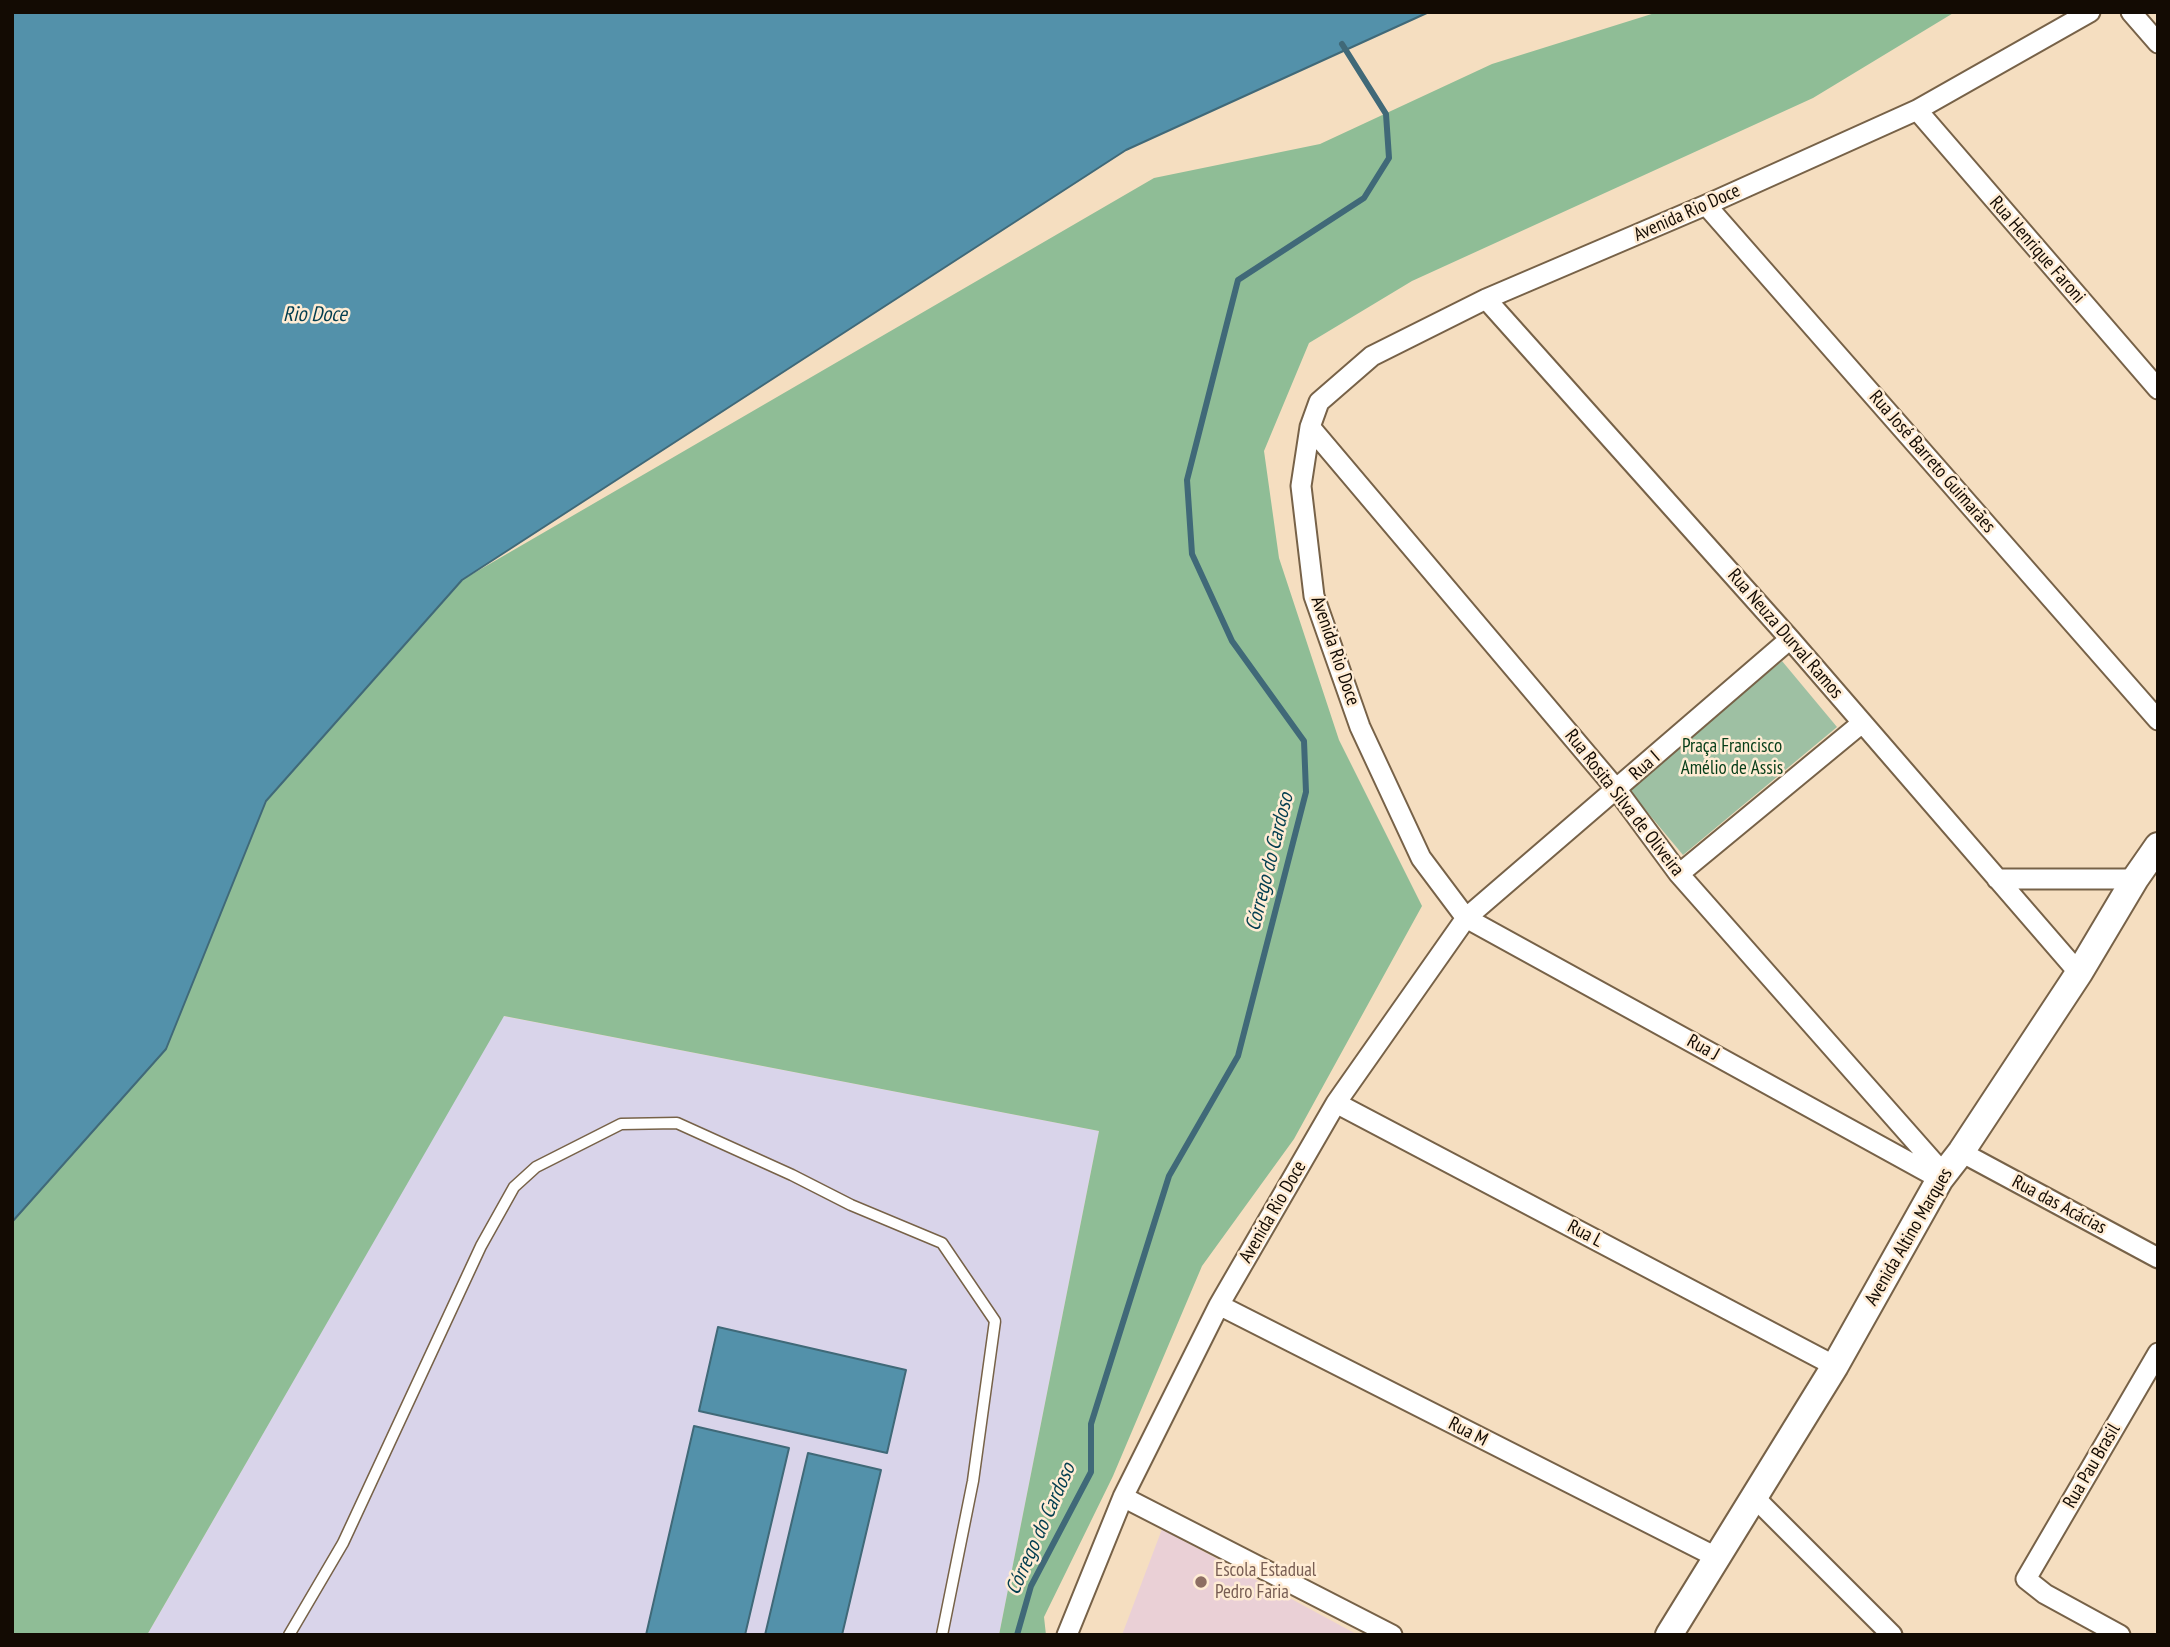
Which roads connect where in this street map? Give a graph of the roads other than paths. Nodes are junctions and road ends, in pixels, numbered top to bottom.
1 (2090, 12) edge
2 (2132, 12) edge
3 (2158, 43) edge
4 (1917, 110) junction
5 (1706, 205) junction
6 (1486, 299) junction
7 (2158, 389) edge
8 (1310, 427) junction
9 (1790, 639) junction
10 (2158, 720) edge
11 (1862, 723) junction
12 (1617, 790) junction
13 (2158, 846) edge
14 (1679, 874) junction
15 (2135, 878) junction
16 (1997, 879) junction
17 (1466, 918) junction
18 (2079, 973) junction
19 (1336, 1103) junction
20 (1961, 1152) junction
21 (1942, 1177) junction
22 (2158, 1258) edge
23 (1219, 1305) junction
24 (2158, 1353) edge
25 (1835, 1366) junction
26 (1123, 1497) junction
27 (1755, 1498) junction
28 (1718, 1559) junction
29 (289, 1635) edge
30 (942, 1635) edge
31 (1067, 1635) edge
32 (1392, 1635) edge
33 (1669, 1635) edge
34 (1892, 1635) edge
35 (2120, 1635) edge

1 - 4 street, Avenida Rio Doce
2 - 3 street
4 - 5 street, Avenida Rio Doce
4 - 7 street, Rua Henrique Faroni
5 - 6 street, Avenida Rio Doce
5 - 10 street, Rua José Barreto Guimarães
6 - 8 street, Avenida Rio Doce
6 - 9 street, Rua Neuza Durval Ramos
8 - 12 street, Rua Rosita Silva de Oliveira
8 - 17 street, Avenida Rio Doce
9 - 11 street, Rua Neuza Durval Ramos
9 - 12 street, Rua I
11 - 14 street
11 - 16 street, Rua Neuza Durval Ramos
12 - 14 street, Rua Rosita Silva de Oliveira
12 - 17 street, Rua I
13 - 15 main road, Avenida Altino Marques
14 - 21 street, Rua Rosita Silva de Oliveira
15 - 16 street
15 - 18 main road, Avenida Altino Marques
16 - 18 street, Rua Neuza Durval Ramos
17 - 19 street, Avenida Rio Doce
17 - 21 street, Rua J
18 - 20 main road, Avenida Altino Marques
19 - 23 street, Avenida Rio Doce
19 - 25 street, Rua L
20 - 21 main road, Avenida Altino Marques
20 - 22 street, Rua das Acácias
21 - 25 main road, Avenida Altino Marques
23 - 26 street, Avenida Rio Doce
23 - 28 street, Rua M
24 - 35 street, Rua Pau Brasil
25 - 27 main road, Avenida Altino Marques
26 - 31 street, Avenida Rio Doce
26 - 32 street
27 - 28 main road, Avenida Altino Marques
27 - 34 street
28 - 33 main road, Avenida Altino Marques
29 - 30 lane

